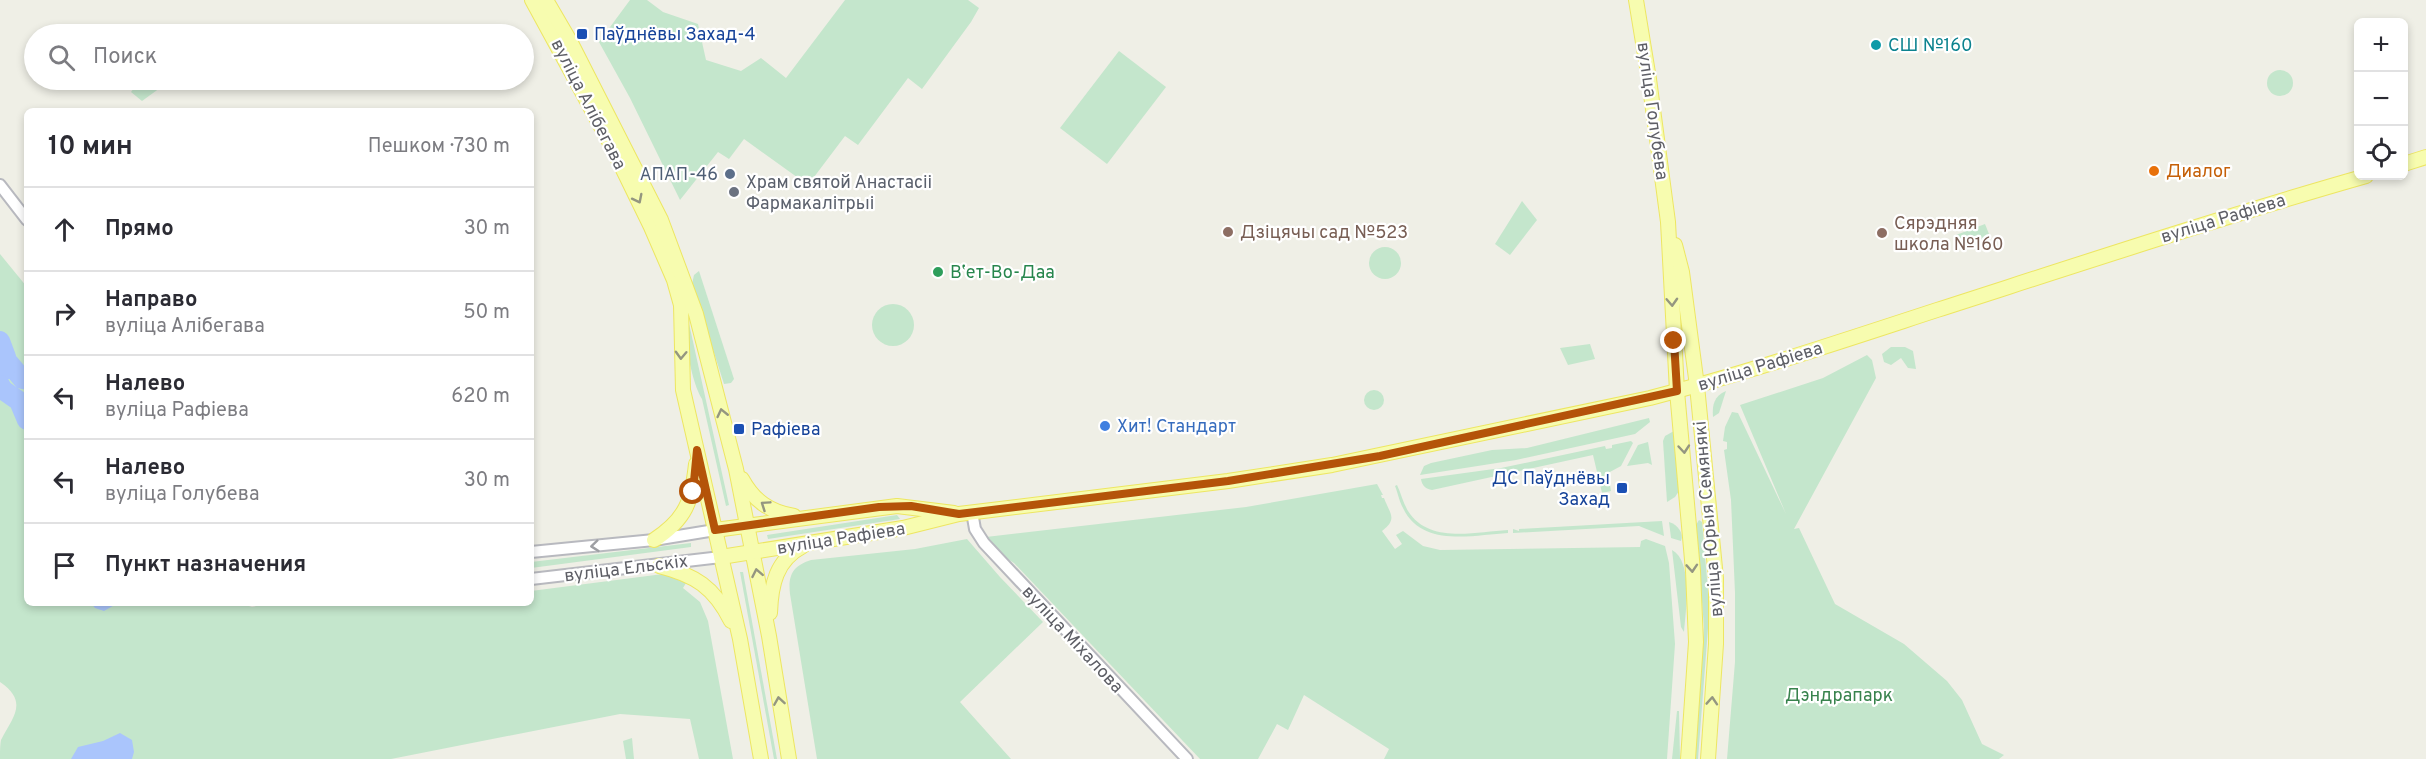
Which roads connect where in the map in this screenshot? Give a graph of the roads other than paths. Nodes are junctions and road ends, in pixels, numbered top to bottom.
1 (532, 0) edge
2 (546, 0) edge
3 (1636, 0) edge
4 (2426, 157) edge
5 (2408, 162) edge
6 (2354, 180) edge
7 (0, 185) edge
8 (24, 216) edge
9 (1668, 222) junction
10 (1697, 386) junction
11 (1677, 391) junction
12 (697, 450) junction
13 (736, 469) junction
14 (965, 513) junction
15 (810, 518) junction
16 (748, 526) junction
17 (715, 530) junction
18 (654, 540) junction
19 (811, 542) junction
20 (752, 546) junction
21 (534, 552) edge
22 (721, 557) junction
23 (659, 566) junction
24 (534, 579) edge
25 (769, 636) junction
26 (740, 639) junction
27 (761, 759) edge
28 (789, 759) edge
29 (1187, 759) edge
30 (1688, 759) edge
31 (1708, 759) edge

1 -> 12 main road, вуліца Алібегава
13 -> 2 main road, вуліца Алібегава
3 - 9 main road, вуліца Голубева
4 - 5 main road
6 - 10 main road, вуліца Рафіева
7 - 8 street
9 - 10 main road, вуліца Голубева
9 -> 11 main road, вуліца Голубева
10 - 11 main road, вуліца Рафіева
31 -> 10 main road, вуліца Юрыя Семянякі
11 - 14 main road, вуліца Рафіева
11 -> 30 main road, вуліца Юрыя Семянякі
12 - 17 main road, вуліца Алібегава
12 - 18 main road
15 -> 13 main road
13 - 16 main road, вуліца Алібегава
14 - 15 main road, вуліца Рафіева
14 - 19 main road, вуліца Рафіева
14 - 29 street, вуліца Міхалова
15 - 16 main road, вуліца Рафіева
16 - 17 main road, вуліца Рафіева
16 - 20 main road, вуліца Алібегава
17 - 18 street, вуліца Ельскіх
17 - 22 main road, вуліца Алібегава
18 -> 21 street, вуліца Ельскіх
19 - 20 main road, вуліца Рафіева
19 - 25 main road
20 - 22 main road, вуліца Рафіева
25 -> 20 main road, вуліца Алібегава
22 - 23 street, вуліца Ельскіх
22 - 26 main road, вуліца Алібегава
23 - 24 street, вуліца Ельскіх
23 - 26 main road
28 -> 25 main road
26 - 27 main road, вуліца Алібегава

